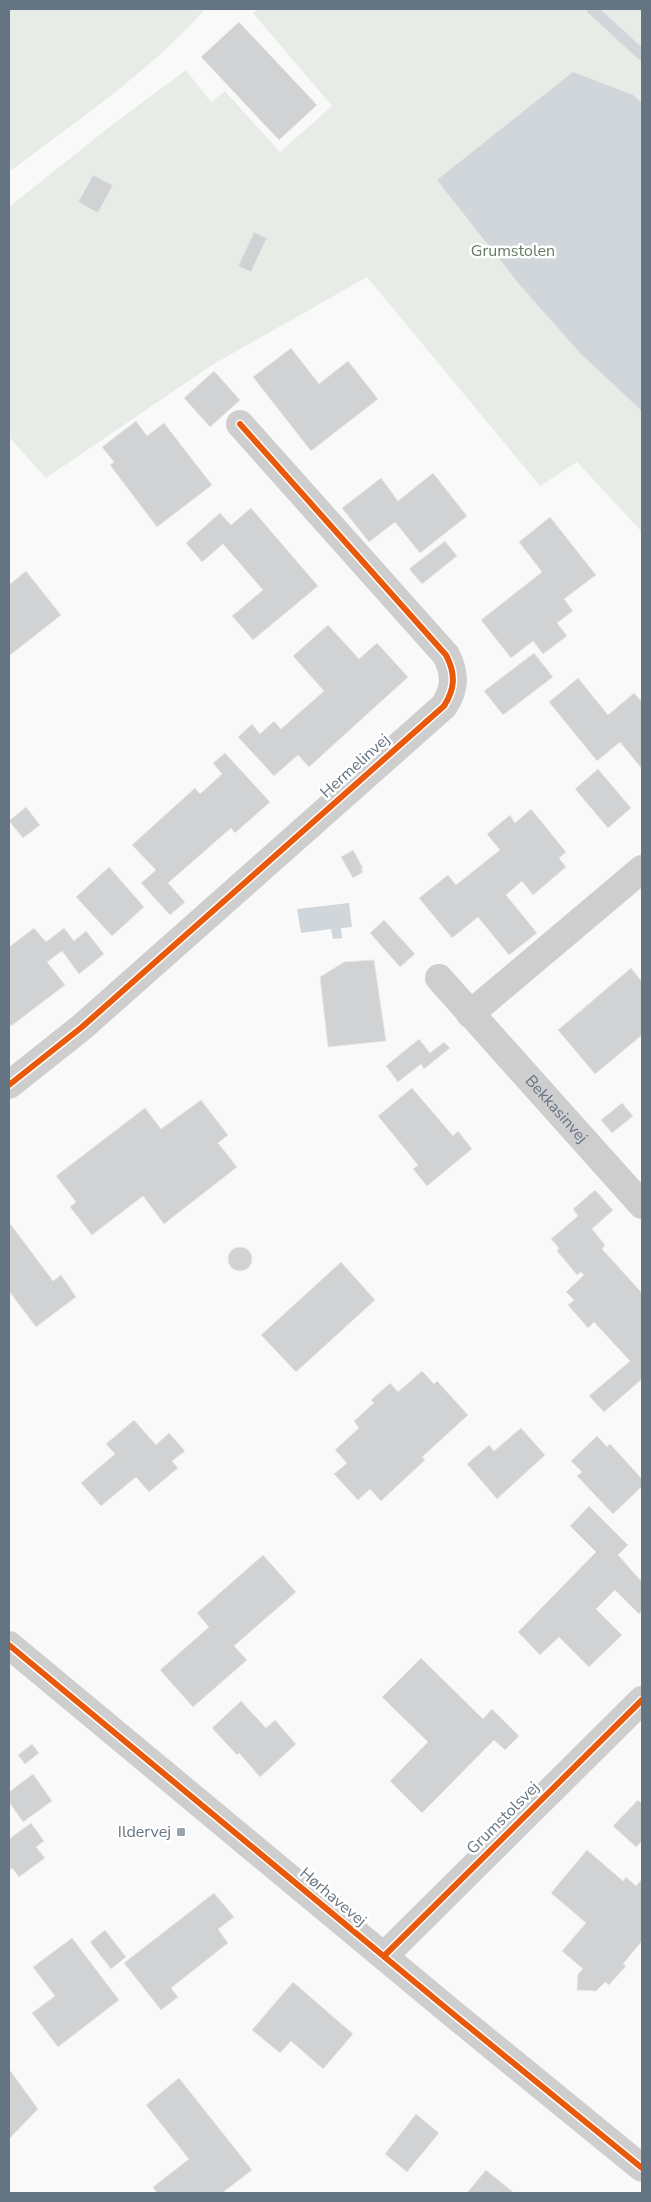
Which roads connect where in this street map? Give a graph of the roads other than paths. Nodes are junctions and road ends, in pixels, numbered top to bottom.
1 (240, 424) dead end
2 (642, 870) edge
3 (438, 978) dead end
4 (470, 1014) junction
5 (9, 1085) edge
6 (642, 1206) edge
7 (9, 1645) edge
8 (642, 1700) edge
9 (384, 1956) junction
10 (642, 2168) edge

1 - 5 street, Hermelinvej
2 - 4 street
3 - 4 street, Bekkasinvej
4 - 6 street, Bekkasinvej
7 - 9 street, Hørhavevej
8 - 9 street, Grumstolsvej
9 - 10 street, Hørhavevej

